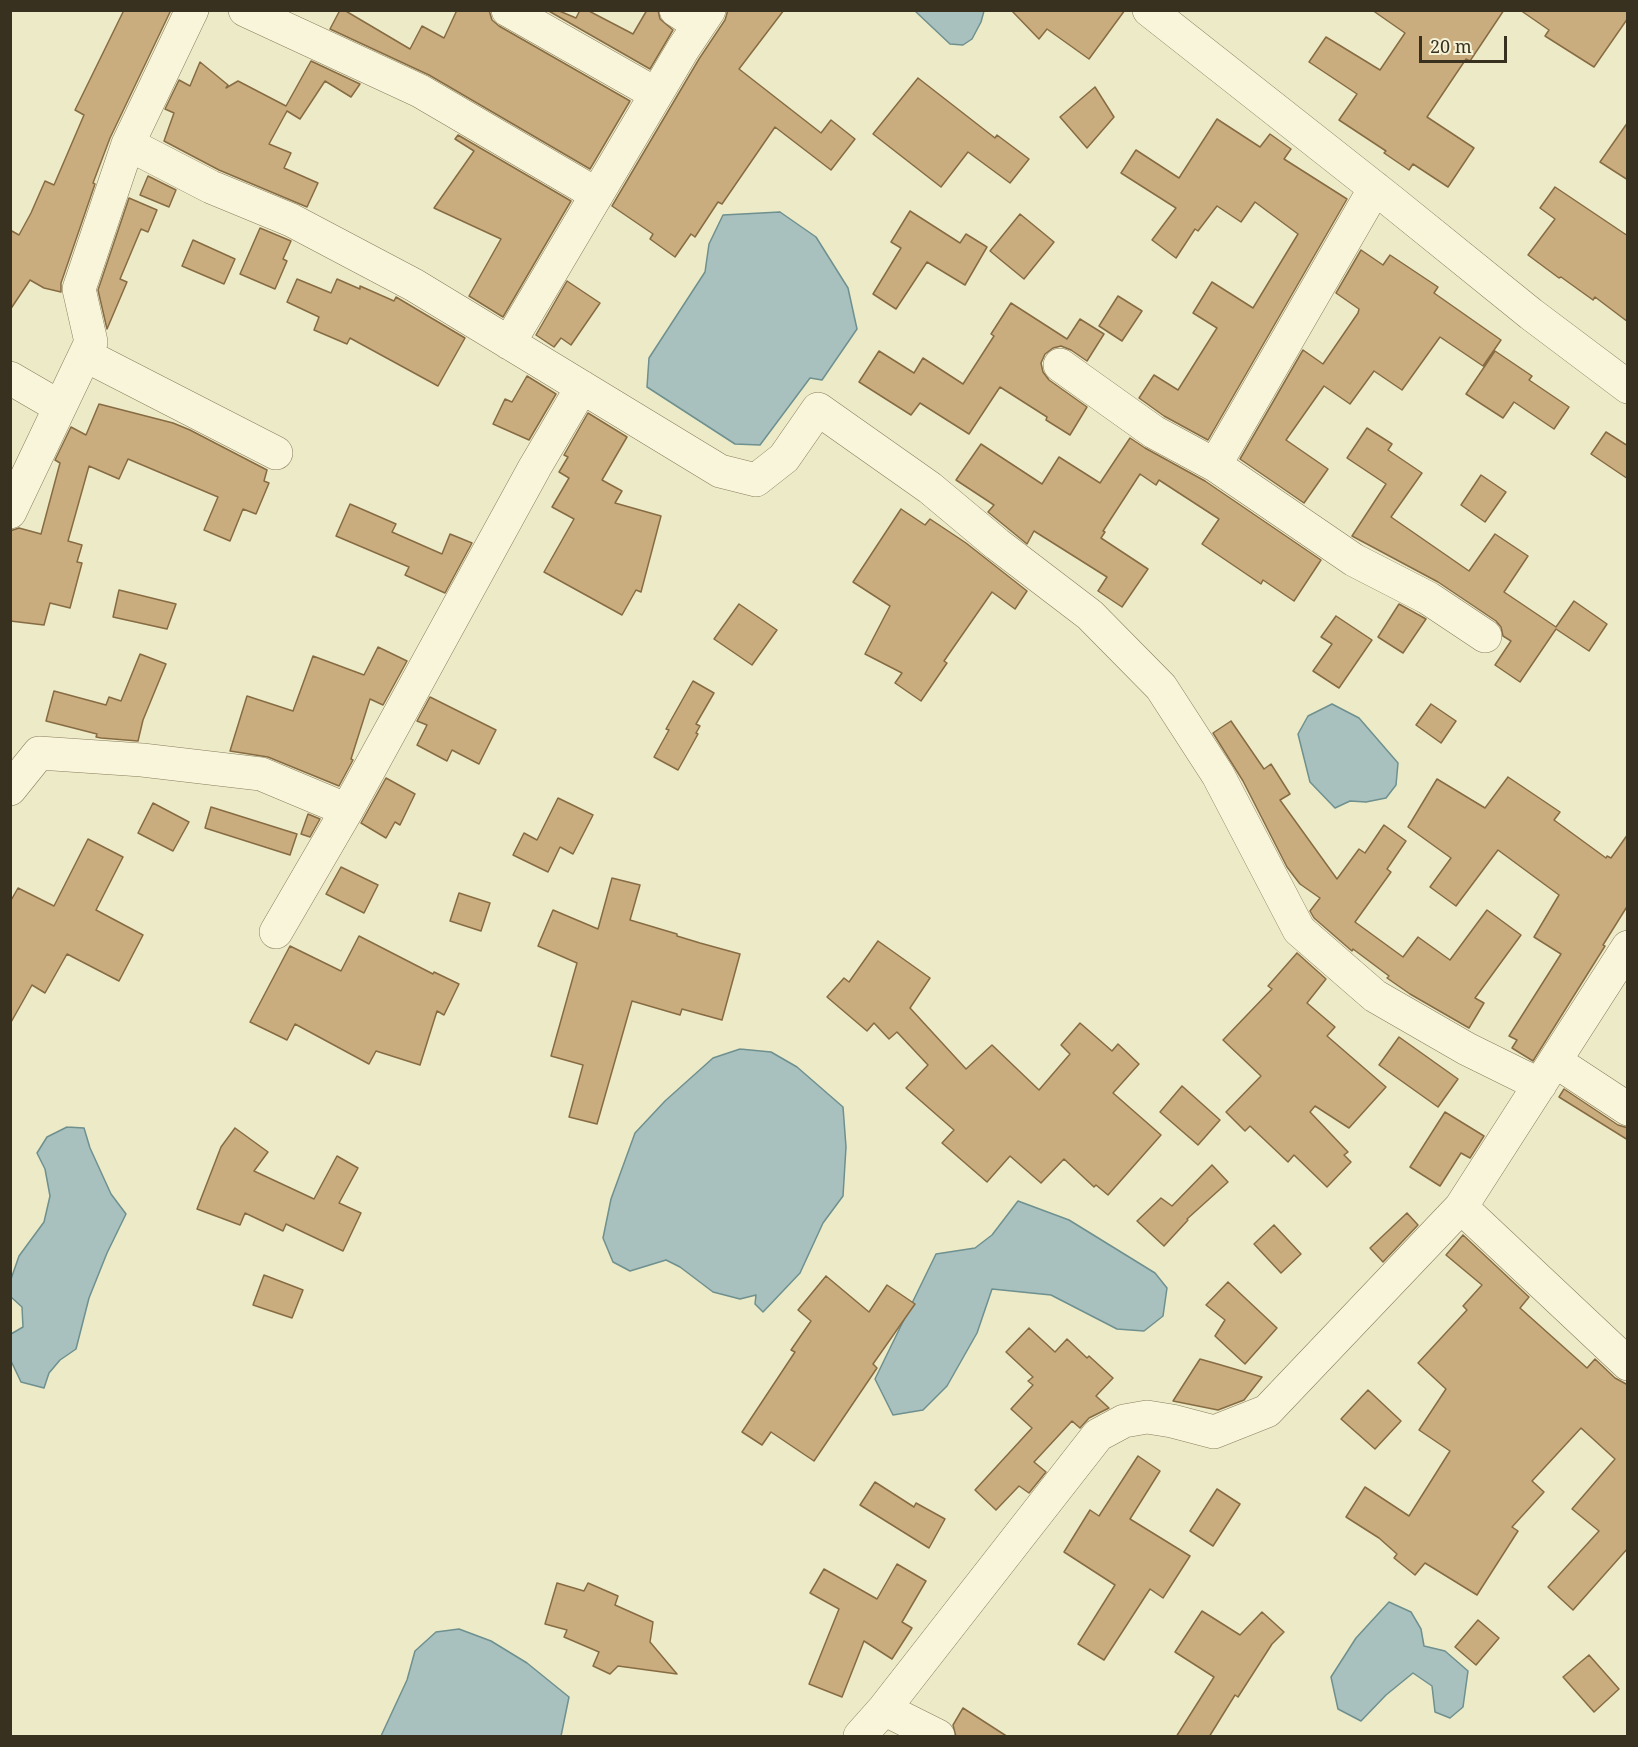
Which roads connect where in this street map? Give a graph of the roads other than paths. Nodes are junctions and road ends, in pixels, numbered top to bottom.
1 (192, 10) edge
2 (245, 10) edge
3 (508, 10) edge
4 (1149, 10) edge
5 (695, 15) edge
6 (656, 94) junction
7 (128, 144) junction
8 (1375, 188) junction
9 (597, 194) junction
10 (509, 343) junction
11 (85, 355) junction
12 (1060, 365) dead end
13 (10, 378) edge
14 (582, 387) junction
15 (1628, 387) edge
16 (60, 407) junction
17 (276, 453) dead end
18 (1215, 465) junction
19 (10, 512) edge
20 (1485, 636) dead end
21 (10, 789) edge
22 (347, 810) junction
23 (276, 932) dead end
24 (1628, 947) edge
25 (1548, 1073) junction
26 (1628, 1109) edge
27 (1461, 1207) junction
28 (1628, 1364) edge
29 (884, 1709) junction
30 (860, 1737) edge
31 (938, 1737) edge

1 - 7 street
2 - 9 street
3 - 6 street
4 - 8 street
5 - 6 street
6 - 9 street
7 - 10 street
7 - 11 street
8 - 15 street
8 - 18 street
9 - 10 street
10 - 14 street
11 - 16 street
11 - 17 street
12 - 18 street
13 - 16 street
14 - 22 street
14 - 25 street
16 - 19 street
18 - 20 street
21 - 22 street
22 - 23 street
24 - 25 street
25 - 26 street
25 - 27 street
27 - 28 street
27 - 29 street
29 - 30 street
29 - 31 street

